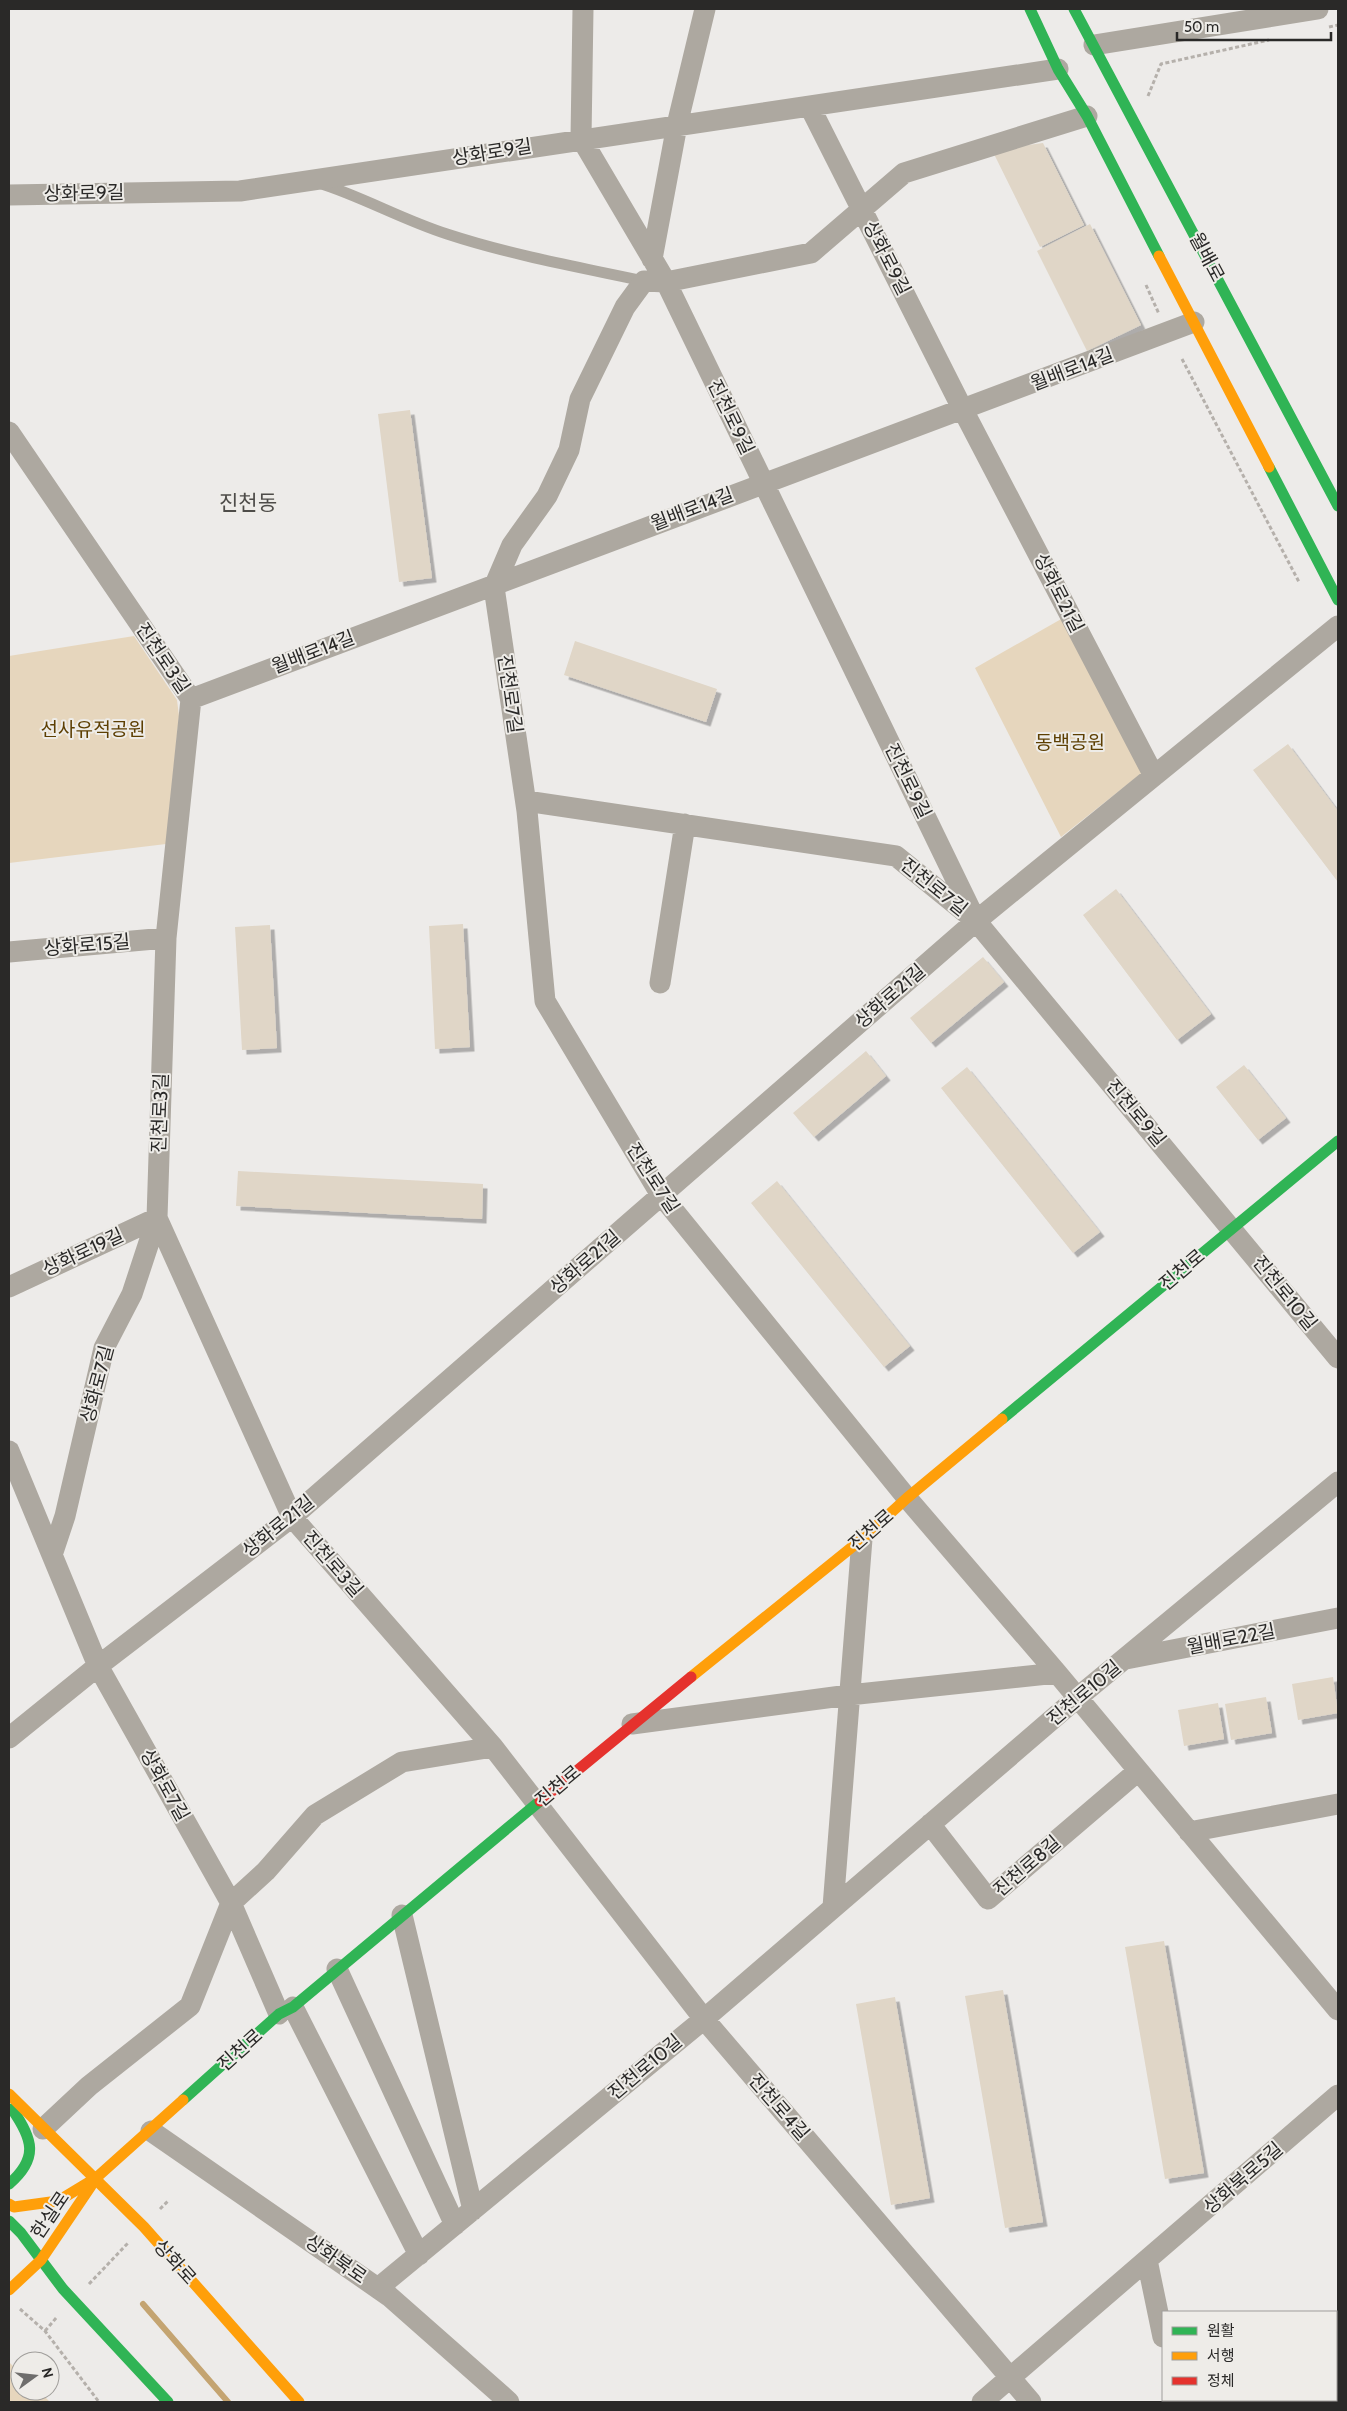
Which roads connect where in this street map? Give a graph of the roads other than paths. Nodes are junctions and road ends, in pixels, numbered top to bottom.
1 (583, 9) edge
2 (705, 9) edge
3 (1030, 9) edge
4 (1074, 9) edge
5 (1319, 19) edge
6 (1094, 45) junction
7 (1058, 69) junction
8 (810, 106) junction
9 (1087, 116) junction
10 (677, 125) junction
11 (582, 138) junction
12 (308, 180) junction
13 (9, 195) edge
14 (862, 209) junction
15 (652, 260) junction
16 (644, 281) junction
17 (666, 282) junction
18 (1194, 322) junction
19 (963, 410) junction
20 (9, 432) edge
21 (762, 482) junction
22 (1338, 506) edge
23 (494, 586) junction
24 (1338, 600) edge
25 (1338, 626) edge
26 (191, 699) junction
27 (1154, 776) junction
28 (526, 801) junction
29 (684, 824) junction
30 (976, 921) junction
31 (166, 938) junction
32 (9, 952) edge
33 (660, 983) dead end
34 (1338, 1141) edge
35 (661, 1195) junction
36 (157, 1218) junction
37 (1232, 1228) junction
38 (9, 1287) edge
39 (1338, 1358) edge
40 (9, 1451) edge
41 (1338, 1482) edge
42 (907, 1498) junction
43 (292, 1517) junction
44 (862, 1539) junction
45 (52, 1555) junction
46 (1338, 1618) edge
47 (1123, 1660) junction
48 (98, 1666) junction
49 (1057, 1674) junction
50 (849, 1695) junction
51 (1077, 1698) junction
52 (632, 1724) junction
53 (9, 1738) edge
54 (493, 1747) junction
55 (1138, 1771) junction
56 (536, 1804) junction
57 (1338, 1804) edge
58 (930, 1824) junction
59 (1189, 1832) junction
60 (231, 1904) junction
61 (833, 1907) junction
62 (402, 1915) junction
63 (338, 1969) junction
64 (1338, 2010) edge
65 (286, 2011) junction
66 (704, 2019) junction
67 (9, 2094) edge
68 (1338, 2095) edge
69 (9, 2105) edge
70 (43, 2129) junction
71 (151, 2132) junction
72 (96, 2178) junction
73 (9, 2184) edge
74 (58, 2201) junction
75 (9, 2204) edge
76 (473, 2210) junction
77 (43, 2214) dead end
78 (9, 2221) edge
79 (455, 2225) junction
80 (419, 2255) junction
81 (41, 2260) junction
82 (1147, 2260) junction
83 (378, 2288) junction
84 (9, 2290) edge
85 (1162, 2332) edge
86 (1011, 2378) junction
87 (168, 2402) edge
88 (299, 2402) edge
89 (509, 2402) edge
90 (982, 2402) edge
91 (1031, 2402) edge

1 - 11 street
2 - 10 street
3 - 7 main road
4 - 6 main road, 월배로
5 - 6 street
6 - 22 main road, 월배로
7 - 8 street, 상화로9길
7 - 9 main road
8 - 10 street, 상화로9길
8 - 14 street, 상화로9길
9 - 14 street
9 - 18 main road
10 - 11 street, 상화로9길
10 - 15 street
11 - 12 street, 상화로9길
11 - 15 street, 진천로9길
12 - 13 street, 상화로9길
12 - 16 lane, 상화로9길
14 - 17 street
14 - 19 street, 상화로9길
15 - 17 street, 진천로9길
16 - 17 street
16 - 23 street
17 - 21 street, 진천로9길
18 - 19 street, 월배로14길
18 - 24 main road
19 - 21 street, 월배로14길
19 - 27 street, 상화로21길
20 - 26 street, 진천로3길
21 - 23 street, 월배로14길
21 - 30 street, 진천로9길
23 - 26 street, 월배로14길
23 - 28 street, 진천로7길
25 - 27 street, 상화로21길
26 - 31 street, 진천로3길
27 - 30 street, 상화로21길
28 - 29 street, 진천로7길
28 - 35 street, 진천로7길
29 - 30 street, 진천로7길
29 - 33 street
30 - 35 street, 상화로21길
30 - 37 street, 진천로9길
31 - 32 street, 상화로15길
31 - 36 street, 진천로3길
34 - 37 main road, 진천로
35 - 42 street, 진천로7길
35 - 43 street, 상화로21길
36 - 38 street, 상화로19길
36 - 43 street, 진천로3길
36 - 45 street, 상화로7길
37 - 39 street, 진천로10길
37 - 42 main road, 진천로
40 - 45 street, 상화로7길
41 - 47 street, 진천로10길
42 - 44 main road, 진천로
42 - 49 street
43 - 48 street, 상화로21길
43 - 54 street, 진천로3길
44 - 50 street
44 - 52 main road, 진천로
45 - 48 street, 상화로7길
46 - 47 street, 월배로22길
47 - 51 street, 진천로10길
48 - 53 street, 상화로21길
48 - 60 street, 상화로7길
49 - 50 street
49 - 51 street
50 - 52 street
50 - 61 street
51 - 55 street
51 - 58 street, 진천로10길
52 - 56 main road, 진천로
54 - 56 street, 진천로3길
54 - 60 street
55 - 58 street, 진천로8길
55 - 59 street
56 - 62 main road, 진천로
56 - 66 street, 진천로4길
57 - 59 street
58 - 61 street, 진천로10길
59 - 64 street
60 - 65 street, 상화로7길
60 - 70 street
61 - 66 street, 진천로10길
62 - 63 main road, 진천로
62 - 76 street
63 - 65 main road, 진천로
63 - 79 street
65 - 71 main road, 진천로
65 - 80 street
66 - 76 street, 진천로10길
66 - 86 street, 진천로4길
67 - 70 main road, 상화로
68 - 82 street, 상화북로5길
69 - 73 main road
70 - 72 main road, 상화로
71 - 72 main road, 진천로
71 - 83 street, 상화북로
72 - 74 main road
72 - 81 main road, 한실로
72 - 88 main road, 상화로
74 - 75 main road
74 - 77 main road, 한실로
76 - 79 street, 진천로10길
78 - 81 main road
79 - 80 street, 진천로10길
80 - 83 street, 진천로10길
81 - 84 main road, 한실로
81 - 87 main road
82 - 85 street
82 - 86 street, 상화북로5길
83 - 89 street, 상화북로
86 - 90 street, 상화북로5길
86 - 91 street, 진천로4길

